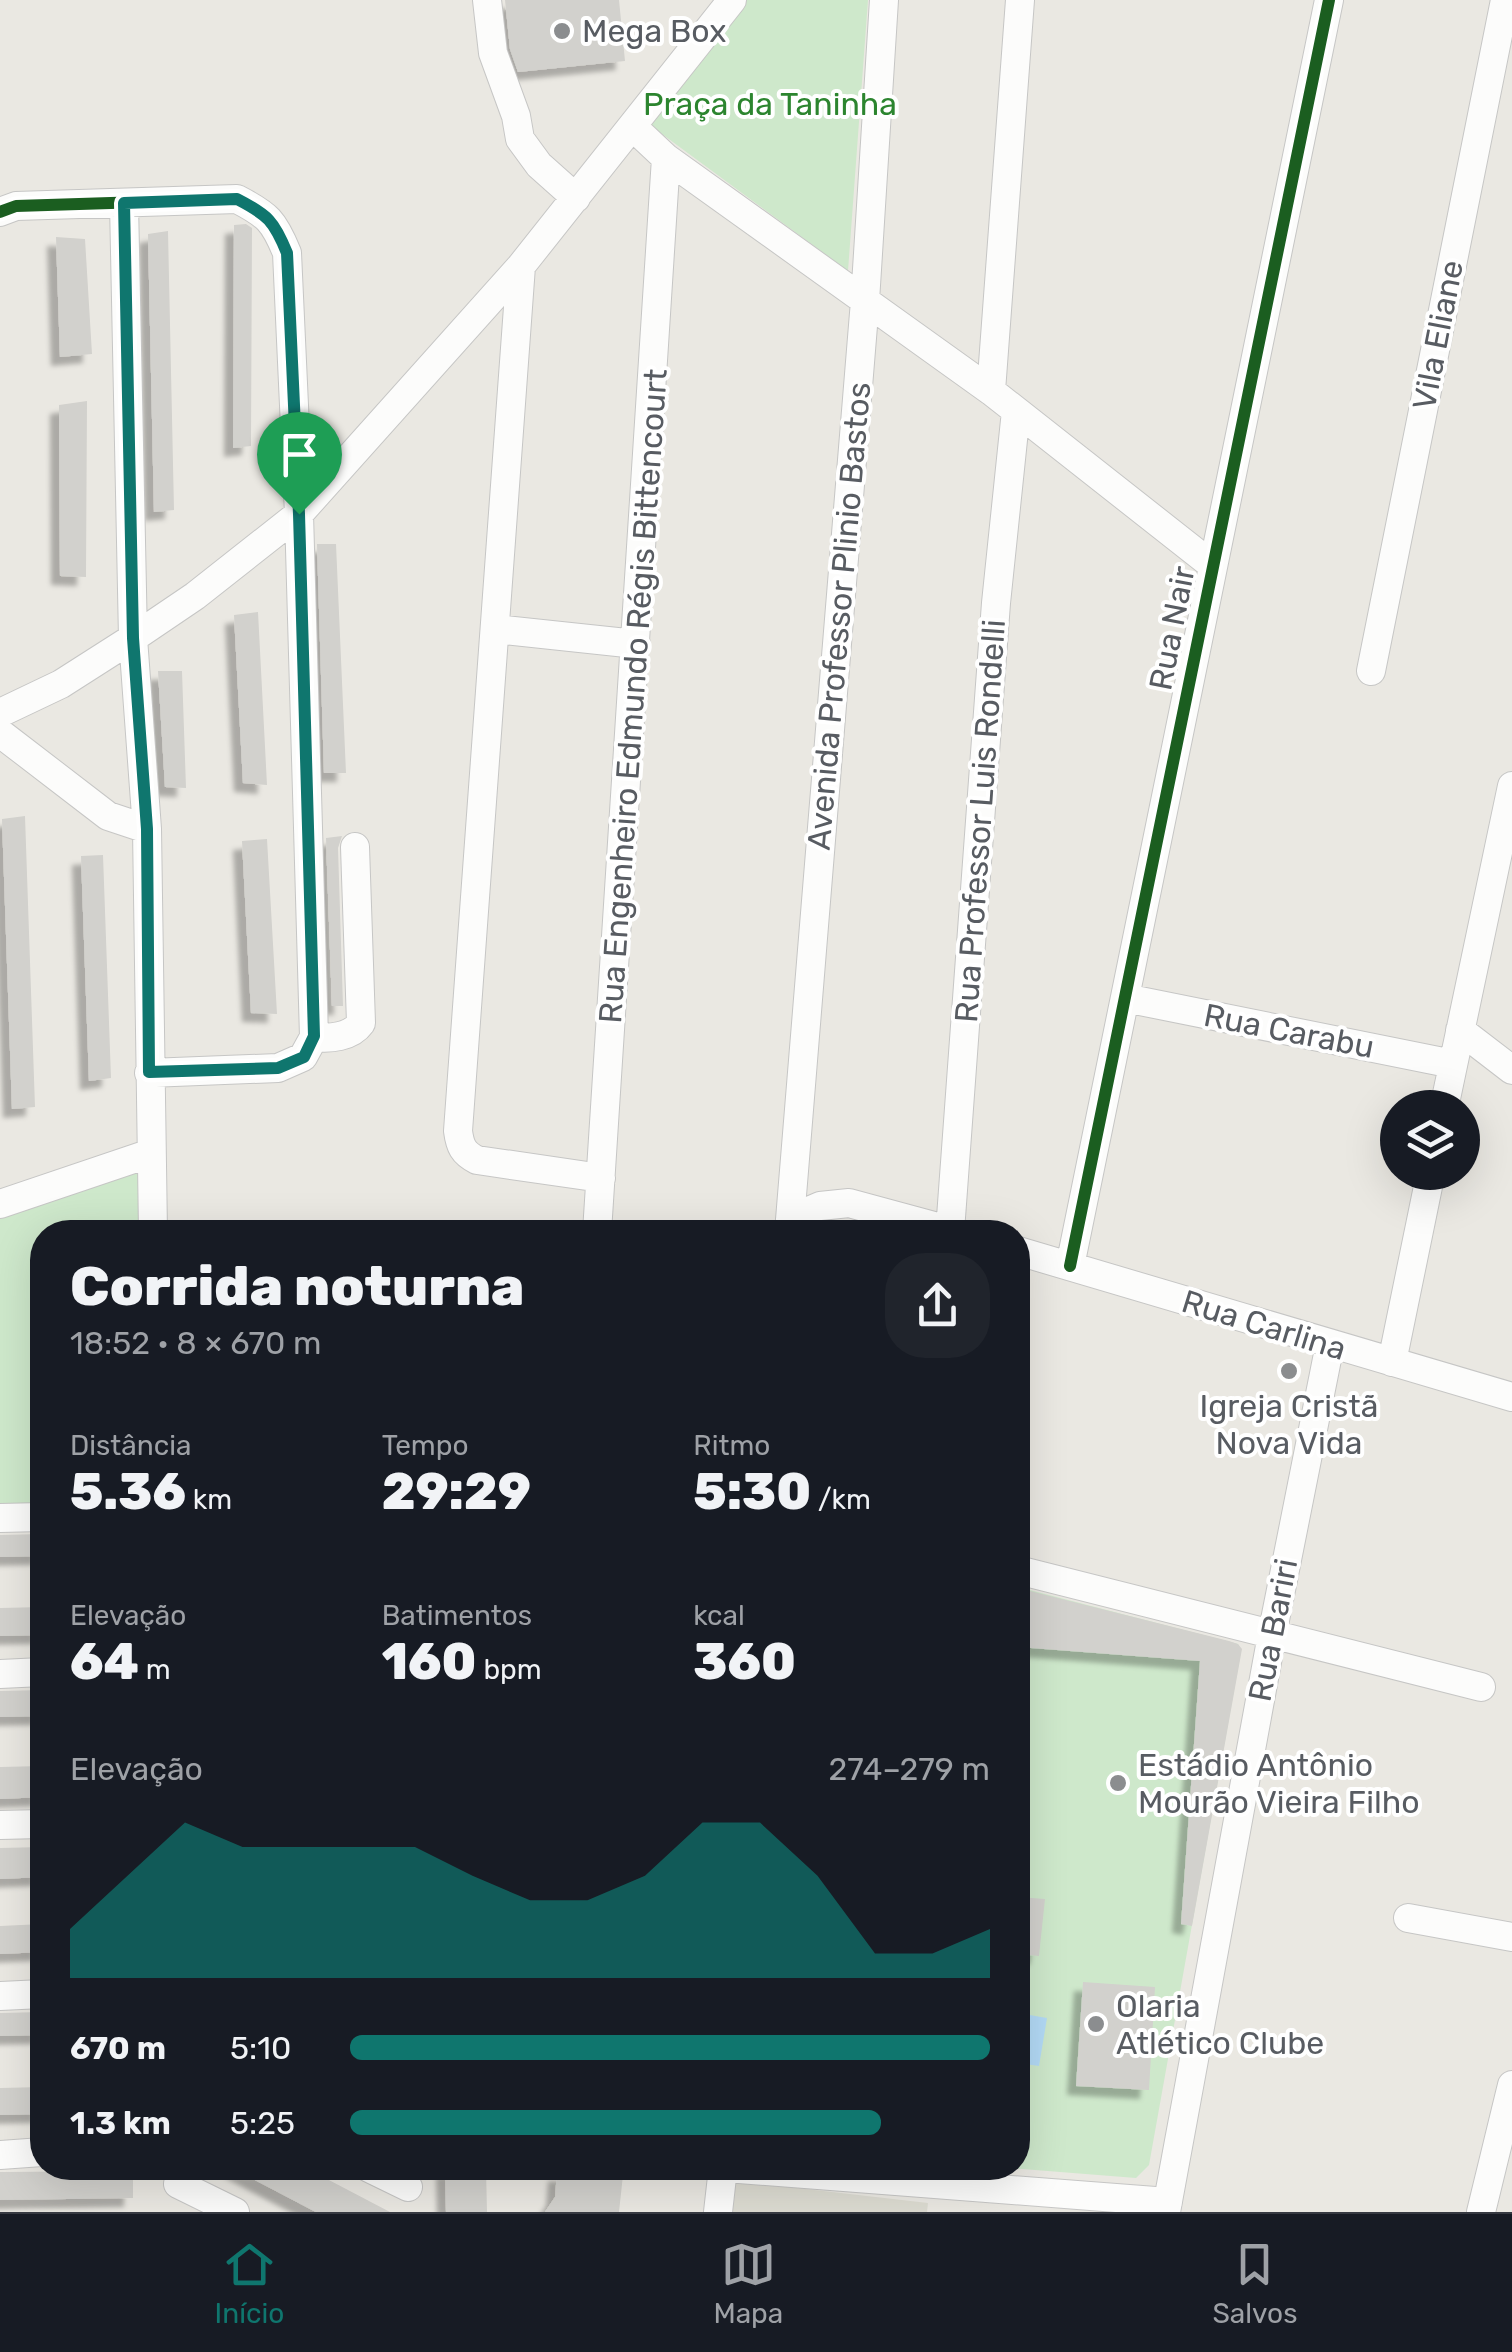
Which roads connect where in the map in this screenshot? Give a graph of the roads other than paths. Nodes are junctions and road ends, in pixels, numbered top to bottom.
1 (487, 0) edge
2 (732, 0) edge
3 (884, 0) edge
4 (1020, 0) edge
5 (1328, 0) edge
6 (1505, 0) edge
7 (633, 127) junction
8 (666, 158) junction
9 (581, 192) junction
10 (124, 203) junction
11 (0, 212) edge
12 (521, 266) junction
13 (865, 301) junction
14 (991, 392) junction
15 (1016, 411) junction
16 (299, 514) junction
17 (1212, 564) junction
18 (495, 628) junction
19 (133, 638) junction
20 (636, 644) junction
21 (1371, 671) dead end
22 (0, 713) edge
23 (0, 733) edge
24 (1512, 788) edge
25 (147, 829) junction
26 (355, 847) dead end
27 (1125, 998) junction
28 (1460, 1030) junction
29 (314, 1036) junction
30 (1454, 1064) junction
31 (1512, 1070) edge
32 (149, 1072) junction
33 (1448, 1090) edge
34 (151, 1153) junction
35 (601, 1178) junction
36 (1427, 1190) edge
37 (0, 1204) edge
38 (153, 1220) edge
39 (598, 1220) edge
40 (789, 1220) edge
41 (798, 1220) edge
42 (910, 1220) edge
43 (954, 1220) edge
44 (1030, 1254) edge
45 (1070, 1266) junction
46 (1330, 1344) junction
47 (1392, 1362) junction
48 (1512, 1396) edge
49 (30, 1517) edge
50 (0, 1518) edge
51 (1030, 1573) edge
52 (1272, 1634) junction
53 (30, 1673) edge
54 (0, 1674) edge
55 (1482, 1687) dead end
56 (30, 1824) edge
57 (0, 1825) edge
58 (1408, 1918) dead end
59 (1512, 1937) edge
60 (30, 1995) edge
61 (0, 1996) edge
62 (1512, 2085) edge
63 (30, 2153) edge
64 (0, 2154) edge
65 (395, 2180) edge
66 (722, 2180) edge
67 (860, 2180) edge
68 (408, 2186) dead end
69 (178, 2188) edge
70 (1167, 2207) edge
71 (235, 2212) edge
72 (718, 2212) edge
73 (1481, 2212) edge

1 - 9 street
2 - 7 street
3 - 13 street, Avenida Professor Plinio Bastos
4 - 14 street
5 - 17 street, Rua Nair
6 - 21 street, Vila Eliane
7 - 8 street
7 - 9 street
8 - 13 street
8 - 20 street, Rua Engenheiro Edmundo Régis Bittencourt
9 - 12 street
10 - 11 street
10 - 16 street
10 - 19 street
12 - 16 street
12 - 18 street
13 - 14 street
13 - 40 street, Avenida Professor Plinio Bastos
14 - 15 street
15 - 17 street
15 - 43 street, Rua Professor Luis Rondelli
16 - 19 street
16 - 29 street
17 - 27 street, Rua Nair
18 - 20 street
18 - 35 street
19 - 22 street
19 - 25 street
20 - 35 street, Rua Engenheiro Edmundo Régis Bittencourt
23 - 25 street
24 - 28 street
25 - 32 street
26 - 29 street
27 - 30 street, Rua Carabu
27 - 45 street, Rua Nair
28 - 30 street
28 - 31 street
29 - 32 street
30 - 33 street
32 - 34 street
34 - 37 street
34 - 38 street
35 - 39 street, Rua Engenheiro Edmundo Régis Bittencourt
36 - 47 street
41 - 42 street
44 - 45 street, Rua Carlina
45 - 46 street, Rua Carlina
46 - 47 street, Rua Carlina
46 - 52 street, Rua Bariri
47 - 48 street, Rua Carlina
49 - 50 street
51 - 52 street
52 - 55 street
52 - 70 street, Rua Bariri
53 - 54 street
56 - 57 street
58 - 59 street
60 - 61 street
62 - 73 street
63 - 64 street
65 - 68 street
66 - 72 street
67 - 70 street
69 - 71 street

